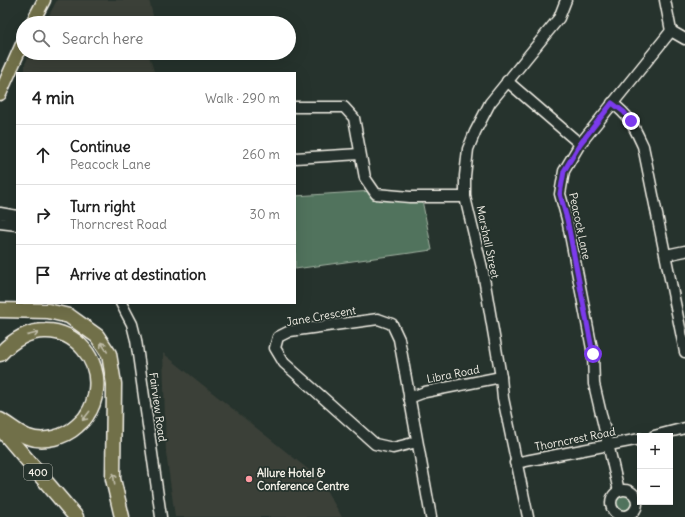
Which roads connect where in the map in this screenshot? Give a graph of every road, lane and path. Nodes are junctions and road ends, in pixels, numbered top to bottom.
1 (44, 0) edge
2 (566, 0) edge
3 (665, 0) edge
4 (36, 16) edge
5 (671, 31) junction
6 (685, 39) edge
7 (16, 58) edge
8 (507, 81) junction
9 (0, 94) edge
10 (612, 103) junction
11 (296, 107) edge
12 (580, 144) junction
13 (360, 154) junction
14 (296, 158) edge
15 (466, 197) junction
16 (0, 213) edge
17 (16, 216) edge
18 (0, 222) edge
19 (16, 225) edge
20 (685, 251) edge
21 (666, 255) junction
22 (122, 304) edge
23 (0, 310) edge
24 (685, 352) edge
25 (0, 354) edge
26 (502, 377) junction
27 (409, 398) junction
28 (0, 420) edge
29 (0, 428) edge
30 (685, 428) edge
31 (666, 433) edge
32 (637, 439) edge
33 (417, 442) junction
34 (609, 444) junction
35 (515, 463) junction
36 (619, 491) dead end
37 (76, 517) edge
38 (122, 517) edge
39 (160, 517) edge
40 (431, 517) edge
41 (528, 517) edge

1 - 4 main road
2 - 8 street, Marshall Street
3 - 5 street
5 - 6 street
5 - 10 street, Peacock Lane
7 - 9 main road
8 - 12 street
8 - 15 street, Marshall Street
10 - 12 street, Peacock Lane
10 - 21 street
11 - 13 street
12 - 34 street, Peacock Lane
13 - 14 street
13 - 15 street
15 - 26 street, Marshall Street
16 - 17 street
18 - 19 street
20 - 21 street
21 - 24 street
22 - 39 street, Fairview Road
38 -> 23 highway
25 -> 28 highway
26 - 27 street, Libra Road
26 - 35 street, Marshall Street
27 - 33 street, Jane Crescent
27 - 33 street, Jane Crescent
29 - 37 highway, 400
30 - 31 street
32 - 34 street, Thorncrest Road
33 - 40 street, Jane Crescent
34 - 35 street, Thorncrest Road
34 - 36 street, Peacock Lane
35 - 41 street, Marshall Street

